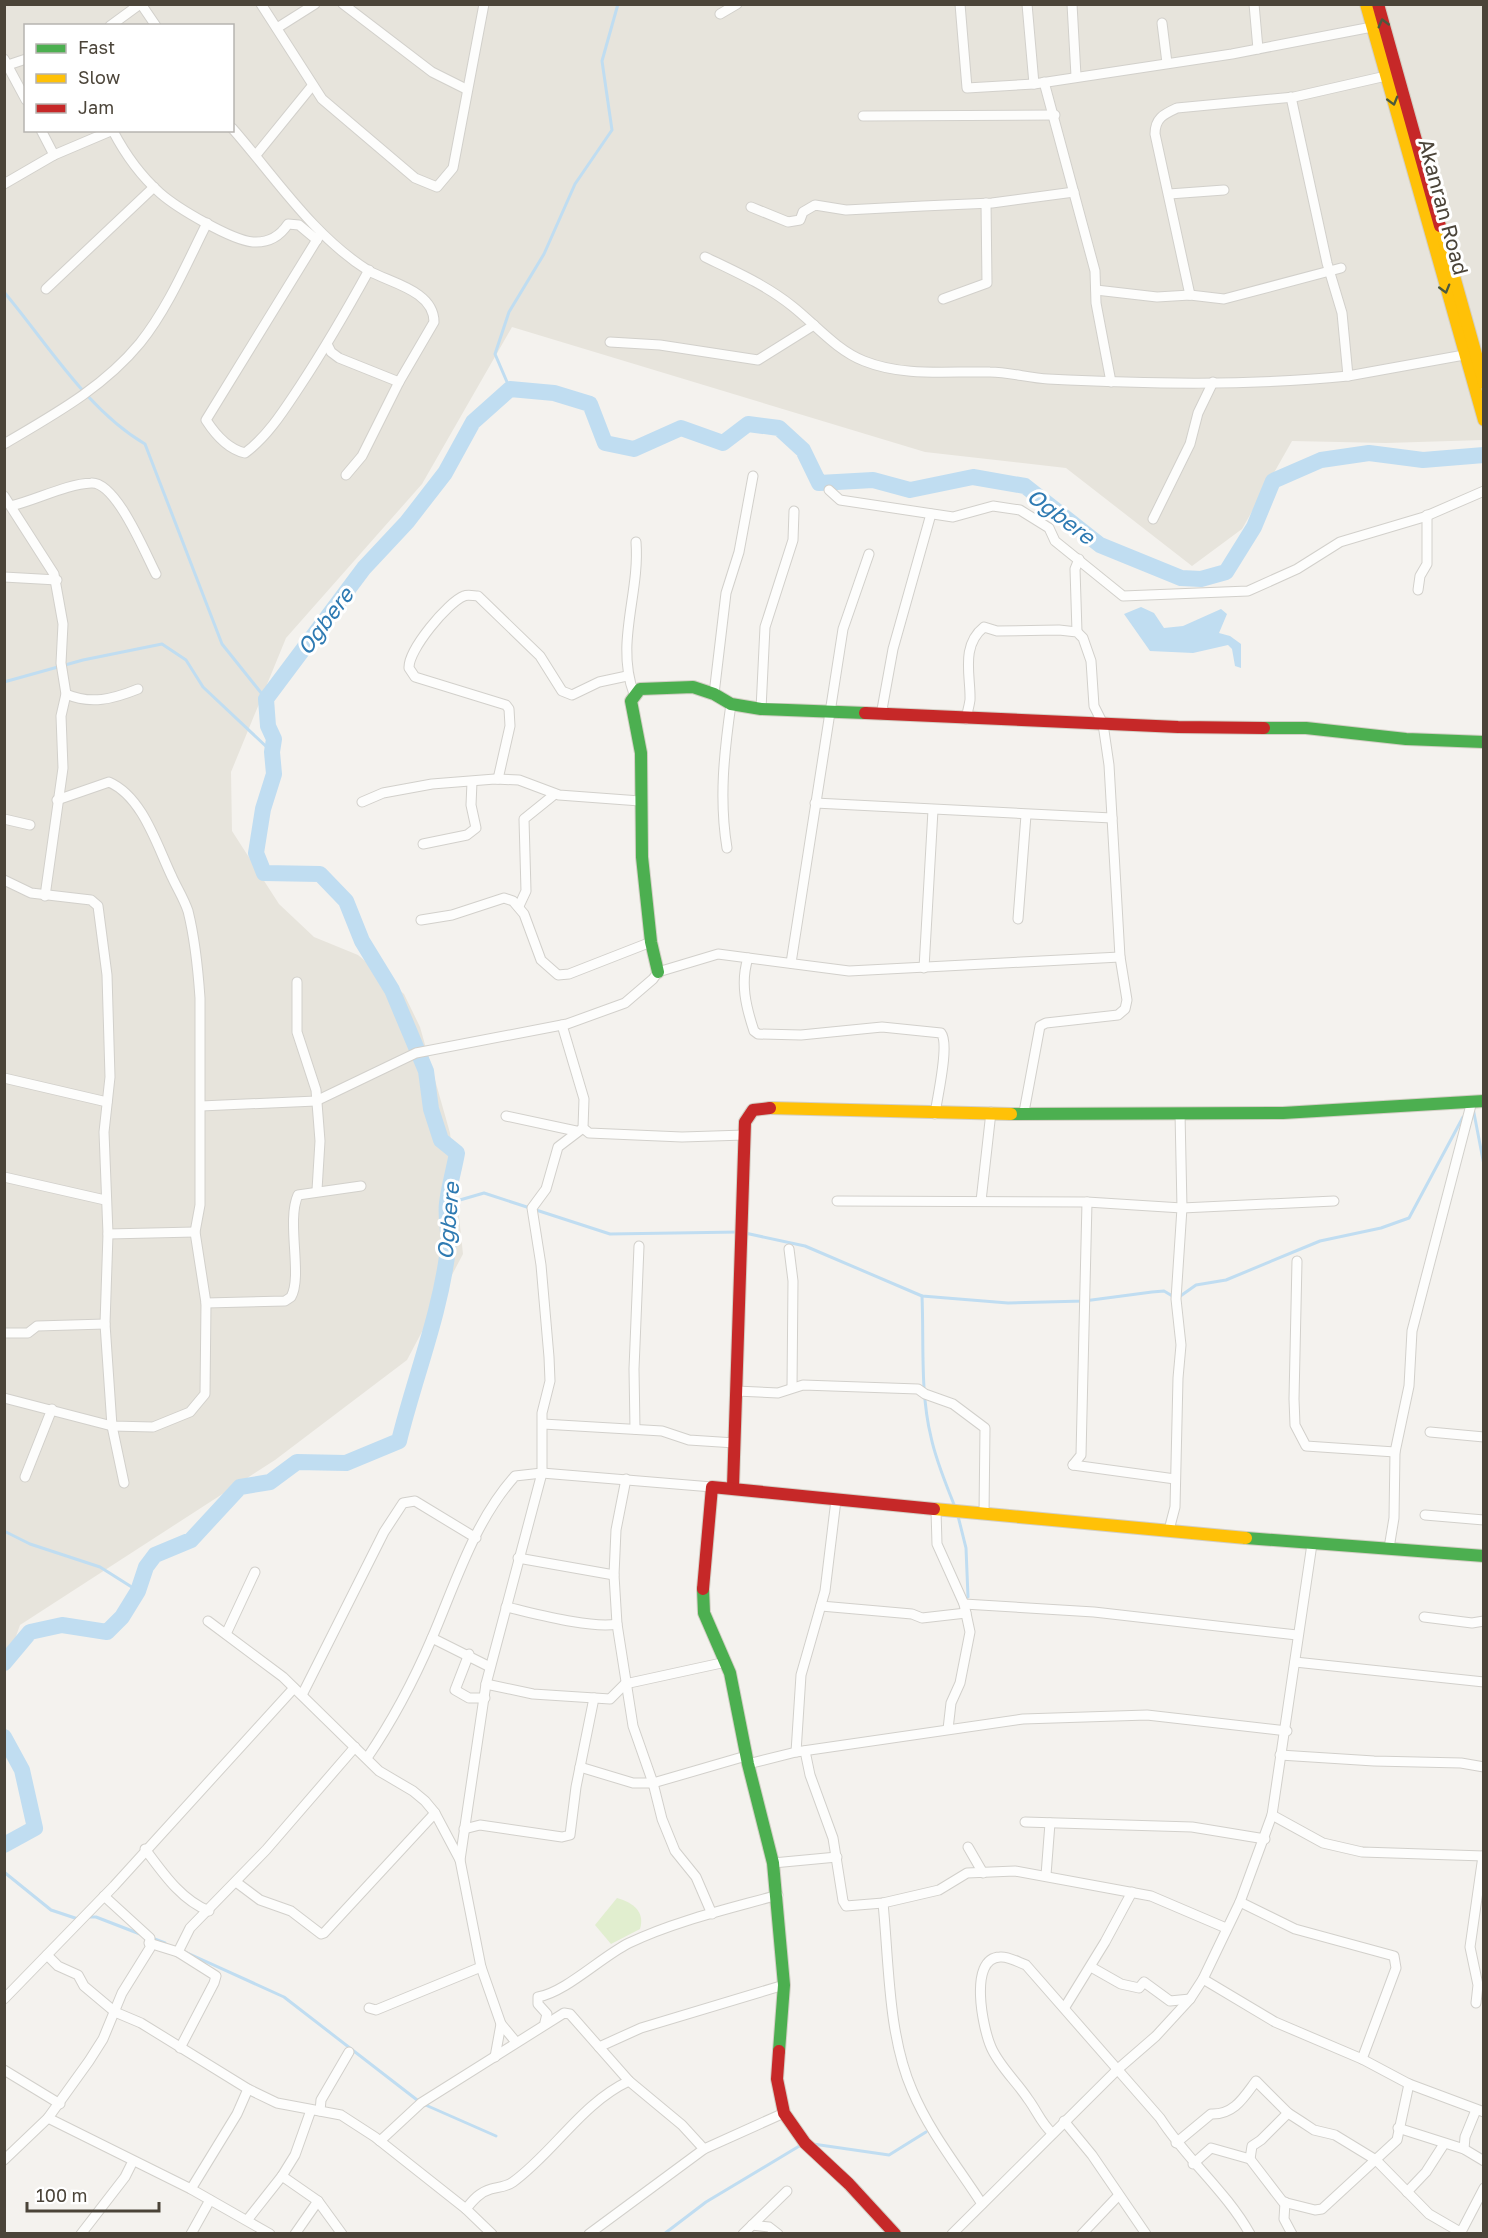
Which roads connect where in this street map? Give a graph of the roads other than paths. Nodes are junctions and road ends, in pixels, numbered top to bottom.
1 (141, 4) edge
2 (261, 4) edge
3 (315, 4) edge
4 (343, 4) edge
5 (484, 4) edge
6 (737, 4) edge
7 (960, 4) edge
8 (1028, 4) edge
9 (1072, 4) edge
10 (1254, 4) edge
11 (1366, 4) edge
12 (1378, 4) edge
13 (720, 14) dead end
14 (1162, 23) dead end
15 (113, 24) edge
16 (155, 24) edge
17 (1372, 27) junction
18 (277, 28) junction
19 (1258, 49) junction
20 (24, 59) edge
21 (6, 62) edge
22 (1167, 63) junction
23 (1076, 76) junction
24 (1386, 76) junction
25 (1044, 82) junction
26 (1034, 84) junction
27 (312, 86) junction
28 (466, 88) junction
29 (24, 96) edge
30 (1291, 97) junction
31 (919, 105) dead end
32 (863, 116) dead end
33 (1054, 116) junction
34 (921, 117) junction
35 (234, 130) edge
36 (42, 132) edge
37 (111, 132) edge
38 (114, 132) edge
39 (54, 155) junction
40 (256, 155) junction
41 (4, 184) edge
42 (154, 187) junction
43 (1224, 190) dead end
44 (1074, 192) junction
45 (1168, 194) junction
46 (987, 203) junction
47 (751, 207) dead end
48 (207, 223) junction
49 (1436, 234) junction
50 (319, 236) junction
51 (705, 257) dead end
52 (1341, 268) dead end
53 (369, 270) junction
54 (1329, 273) junction
55 (46, 289) dead end
56 (1096, 290) junction
57 (1190, 294) junction
58 (943, 299) dead end
59 (814, 325) junction
60 (610, 342) dead end
61 (328, 350) junction
62 (1464, 355) junction
63 (1348, 376) junction
64 (399, 382) junction
65 (1111, 382) junction
66 (1213, 382) junction
67 (1484, 383) edge
68 (1484, 420) edge
69 (4, 444) edge
70 (346, 475) dead end
71 (753, 476) dead end
72 (829, 490) dead end
73 (1484, 491) edge
74 (4, 496) edge
75 (11, 506) junction
76 (794, 511) dead end
77 (931, 514) junction
78 (1427, 515) junction
79 (1153, 519) dead end
80 (636, 542) dead end
81 (869, 554) dead end
82 (1079, 559) junction
83 (156, 574) dead end
84 (4, 577) edge
85 (57, 580) junction
86 (1418, 590) dead end
87 (1077, 632) junction
88 (627, 676) junction
89 (138, 689) dead end
90 (66, 694) junction
91 (634, 694) junction
92 (714, 694) junction
93 (731, 704) junction
94 (761, 709) junction
95 (830, 712) junction
96 (881, 715) junction
97 (966, 719) junction
98 (1103, 724) junction
99 (1484, 742) edge
100 (498, 779) junction
101 (472, 782) junction
102 (555, 794) junction
103 (57, 800) junction
104 (640, 801) junction
105 (362, 802) dead end
106 (815, 803) junction
107 (933, 810) junction
108 (1026, 815) junction
109 (1112, 818) junction
110 (4, 819) edge
111 (30, 825) dead end
112 (423, 844) dead end
113 (727, 849) dead end
114 (4, 880) edge
115 (45, 896) junction
116 (519, 906) junction
117 (1018, 919) dead end
118 (421, 920) dead end
119 (651, 942) junction
120 (1120, 957) junction
121 (748, 958) junction
122 (791, 963) junction
123 (924, 968) junction
124 (658, 972) junction
125 (297, 982) dead end
126 (562, 1025) junction
127 (4, 1078) edge
128 (316, 1101) junction
129 (1478, 1101) edge
130 (107, 1102) junction
131 (201, 1106) junction
132 (991, 1112) junction
133 (1024, 1112) junction
134 (1180, 1113) junction
135 (935, 1114) junction
136 (506, 1116) dead end
137 (579, 1129) junction
138 (745, 1135) junction
139 (4, 1177) edge
140 (361, 1186) dead end
141 (317, 1190) junction
142 (105, 1200) junction
143 (981, 1201) junction
144 (1334, 1201) dead end
145 (837, 1202) dead end
146 (1087, 1202) junction
147 (1182, 1208) junction
148 (195, 1232) junction
149 (108, 1234) junction
150 (639, 1246) dead end
151 (789, 1249) dead end
152 (1297, 1261) dead end
153 (206, 1303) junction
154 (105, 1324) junction
155 (4, 1333) edge
156 (792, 1387) junction
157 (736, 1391) junction
158 (4, 1398) edge
159 (52, 1409) junction
160 (543, 1424) junction
161 (112, 1426) junction
162 (635, 1429) junction
163 (1430, 1432) dead end
164 (1484, 1437) edge
165 (735, 1443) junction
166 (1395, 1452) junction
167 (542, 1473) junction
168 (25, 1477) dead end
169 (626, 1479) junction
170 (1175, 1479) junction
171 (124, 1483) dead end
172 (712, 1487) junction
173 (733, 1487) junction
174 (836, 1500) junction
175 (936, 1510) junction
176 (984, 1514) junction
177 (1425, 1515) dead end
178 (1484, 1520) edge
179 (1169, 1530) junction
180 (476, 1538) junction
181 (1312, 1544) junction
182 (1389, 1548) junction
183 (1484, 1556) edge
184 (518, 1558) junction
185 (255, 1572) dead end
186 (614, 1575) junction
187 (506, 1606) junction
188 (821, 1606) junction
189 (965, 1609) junction
190 (1424, 1617) dead end
191 (208, 1621) dead end
192 (1484, 1621) edge
193 (617, 1624) junction
194 (226, 1634) junction
195 (1297, 1635) junction
196 (432, 1638) junction
197 (469, 1654) junction
198 (726, 1662) junction
199 (1295, 1662) junction
200 (490, 1667) junction
201 (1484, 1682) edge
202 (486, 1684) junction
203 (625, 1684) junction
204 (294, 1688) junction
205 (302, 1695) junction
206 (485, 1698) junction
207 (594, 1698) junction
208 (948, 1729) junction
209 (1287, 1731) junction
210 (356, 1747) junction
211 (800, 1751) junction
212 (1280, 1755) junction
213 (367, 1758) junction
214 (747, 1760) junction
215 (580, 1767) junction
216 (1484, 1767) edge
217 (653, 1783) junction
218 (435, 1813) junction
219 (465, 1813) junction
220 (1272, 1815) junction
221 (1024, 1822) dead end
222 (1050, 1823) junction
223 (480, 1825) junction
224 (463, 1834) junction
225 (1265, 1839) junction
226 (447, 1841) junction
227 (968, 1847) dead end
228 (145, 1849) junction
229 (1483, 1856) edge
230 (837, 1857) junction
231 (460, 1860) junction
232 (773, 1863) junction
233 (983, 1873) junction
234 (1046, 1875) junction
235 (236, 1882) junction
236 (1132, 1892) junction
237 (778, 1895) junction
238 (104, 1896) junction
239 (1240, 1902) junction
240 (883, 1904) junction
241 (209, 1911) junction
242 (712, 1914) junction
243 (1226, 1928) junction
244 (149, 1943) junction
245 (178, 1952) junction
246 (48, 1955) junction
247 (481, 1967) junction
248 (1091, 1967) junction
249 (1203, 1979) junction
250 (784, 1985) junction
251 (4, 1999) edge
252 (1190, 1999) junction
253 (1476, 2003) dead end
254 (1065, 2007) junction
255 (369, 2008) dead end
256 (116, 2012) junction
257 (545, 2022) junction
258 (501, 2024) junction
259 (516, 2042) junction
260 (599, 2047) junction
261 (180, 2048) junction
262 (349, 2052) dead end
263 (495, 2057) junction
264 (1362, 2060) junction
265 (1118, 2069) junction
266 (4, 2070) edge
267 (629, 2081) junction
268 (1409, 2084) junction
269 (248, 2089) junction
270 (60, 2104) junction
271 (315, 2110) junction
272 (1480, 2111) edge
273 (783, 2113) junction
274 (1288, 2113) junction
275 (48, 2118) junction
276 (1064, 2121) junction
277 (1398, 2128) junction
278 (1052, 2133) junction
279 (380, 2141) junction
280 (1176, 2143) junction
281 (1444, 2144) junction
282 (1464, 2148) junction
283 (704, 2149) junction
284 (1250, 2159) junction
285 (4, 2160) edge
286 (1377, 2160) junction
287 (133, 2161) junction
288 (1484, 2161) edge
289 (1193, 2164) junction
290 (282, 2176) junction
291 (1484, 2188) edge
292 (191, 2189) junction
293 (787, 2191) dead end
294 (1407, 2192) junction
295 (1118, 2196) junction
296 (210, 2200) junction
297 (318, 2201) junction
298 (1285, 2202) junction
299 (1474, 2203) junction
300 (982, 2204) junction
301 (1484, 2207) edge
302 (466, 2209) junction
303 (248, 2219) junction
304 (752, 2225) junction
305 (1246, 2232) edge
306 (893, 2233) edge
307 (1460, 2233) edge
308 (81, 2234) edge
309 (191, 2234) edge
310 (270, 2234) edge
311 (295, 2234) edge
312 (342, 2234) edge
313 (492, 2234) edge
314 (589, 2234) edge
315 (743, 2234) edge
316 (778, 2234) edge
317 (952, 2234) edge
318 (1082, 2234) edge
319 (1146, 2234) edge
320 (1292, 2234) edge

1 - 15 street
1 - 16 street
2 - 18 street
3 - 18 street
4 - 28 street
5 - 28 street
6 - 13 street
7 - 26 street
8 - 26 street
9 - 23 street
10 - 19 street
11 - 17 street, Akanran Road
49 -> 12 street, Akanran Road
14 - 22 street
17 - 19 street
17 - 24 street, Akanran Road
18 - 27 street
19 - 22 street
20 - 21 street
21 - 29 street
22 - 23 street
23 - 25 street
24 - 30 street
24 -> 49 street, Akanran Road
25 - 26 street
25 - 33 street
27 - 28 street
27 - 40 street
30 - 45 street
30 - 54 street
31 - 34 street
32 - 34 street
33 - 34 street
33 - 44 street
35 - 40 street
36 - 39 street
37 - 39 street
38 - 42 street
39 - 41 street
40 - 50 street
42 - 48 street
42 - 55 street
43 - 45 street
44 - 46 street
44 - 56 street
45 - 57 street
46 - 47 street
46 - 58 street
48 - 50 street
48 - 69 street
49 -> 62 street, Akanran Road
49 - 67 street, Akanran Road
50 - 53 street
50 - 61 street
51 - 59 street
52 - 54 street
53 - 61 street
53 - 64 street
54 - 57 street
54 - 63 street
56 - 57 street
56 - 65 street
59 - 60 street
59 - 65 street
61 - 64 street
62 - 63 street
62 - 68 street, Akanran Road
63 - 66 street
64 - 70 street
65 - 66 street
66 - 79 street
71 - 92 street
72 - 77 street
73 - 78 street
74 - 75 street
75 - 83 street
75 - 85 street
76 - 94 street
77 - 82 street
77 - 96 street
78 - 82 street
78 - 86 street
80 - 88 street
81 - 95 street
82 - 87 street
84 - 85 street
85 - 90 street
87 - 97 street
87 - 98 street
88 - 91 street
88 - 100 street
89 - 90 street
90 - 103 street
91 - 92 street
91 - 104 street
92 - 93 street
93 - 94 street
93 - 113 street
94 - 95 street
95 - 96 street
95 - 106 street
96 - 97 street
97 - 98 street
98 - 99 street
98 - 109 street
100 - 101 street
100 - 102 street
101 - 105 street
101 - 112 street
102 - 104 street
102 - 116 street
103 - 115 street
103 - 131 street
104 - 119 street
106 - 107 street
106 - 122 street
107 - 108 street
107 - 123 street
108 - 109 street
108 - 117 street
109 - 120 street
110 - 111 street
114 - 115 street
115 - 130 street
116 - 118 street
116 - 119 street
119 - 124 street
120 - 123 street
120 - 133 street
121 - 122 street
121 - 124 street
121 - 135 street
122 - 123 street
124 - 126 street
125 - 128 street
126 - 128 street
126 - 137 street
127 - 130 street
128 - 131 street
128 - 141 street
129 - 134 street
129 - 166 street
130 - 142 street
131 - 148 street
132 - 133 street
132 - 135 street
132 - 143 street
133 - 134 street
134 - 147 street
135 - 138 street
136 - 137 street
137 - 138 street
137 - 160 street
138 - 157 street
139 - 142 street
140 - 141 street
141 - 153 street
142 - 149 street
143 - 145 street
143 - 146 street
144 - 147 street
146 - 147 street
146 - 170 street
147 - 170 street
148 - 149 street
148 - 153 street
149 - 154 street
150 - 162 street
151 - 156 street
152 - 166 street
153 - 161 street
154 - 155 street
154 - 161 street
156 - 157 street
156 - 176 street
157 - 165 street
158 - 159 street
159 - 161 street
159 - 168 street
160 - 162 street
160 - 167 street
161 - 171 street
162 - 165 street
163 - 164 street
165 - 173 street
166 - 182 street
167 - 169 street
167 - 180 street
167 - 184 street
169 - 172 street
169 - 186 street
170 - 179 street
172 - 173 street
172 - 198 street
173 - 174 street
174 - 175 street
174 - 188 street
175 - 176 street
175 - 189 street
176 - 179 street
177 - 178 street
179 - 181 street
180 - 196 street
180 - 205 street
181 - 182 street
181 - 195 street
182 - 183 street
184 - 186 street
184 - 187 street
185 - 194 street
186 - 193 street
187 - 193 street
187 - 200 street
188 - 189 street
188 - 211 street
189 - 195 street
189 - 208 street
190 - 192 street
191 - 194 street
193 - 203 street
194 - 204 street
195 - 199 street
196 - 197 street
196 - 213 street
197 - 200 street
197 - 206 street
198 - 203 street
198 - 214 street
199 - 201 street
199 - 209 street
200 - 202 street
202 - 206 street
202 - 207 street
203 - 207 street
203 - 217 street
204 - 205 street
204 - 228 street
205 - 210 street
206 - 219 street
207 - 215 street
208 - 209 street
208 - 211 street
209 - 212 street
210 - 213 street
210 - 235 street
211 - 214 street
211 - 230 street
212 - 216 street
212 - 220 street
213 - 218 street
214 - 217 street
214 - 232 street
215 - 217 street
215 - 223 street
217 - 242 street
218 - 226 street
218 - 235 street
219 - 223 street
219 - 224 street
220 - 225 street
220 - 229 street
221 - 222 street
222 - 225 street
222 - 234 street
223 - 224 street
224 - 226 street
224 - 231 street
225 - 239 street
226 - 231 street
227 - 233 street
228 - 238 street
228 - 241 street
229 - 253 street
230 - 232 street
230 - 240 street
231 - 247 street
232 - 237 street
233 - 234 street
233 - 240 street
234 - 236 street
235 - 241 street
236 - 243 street
236 - 248 street
237 - 242 street
237 - 250 street
238 - 244 street
238 - 246 street
239 - 243 street
239 - 264 street
240 - 300 street
241 - 245 street
242 - 257 street
243 - 249 street
244 - 245 street
244 - 256 street
245 - 261 street
246 - 251 street
246 - 256 street
247 - 255 street
247 - 258 street
248 - 252 street
248 - 254 street
249 - 252 street
249 - 264 street
250 - 260 street
250 - 273 street
252 - 265 street
254 - 265 street
254 - 278 street
256 - 261 street
256 - 270 street
257 - 259 street
257 - 260 street
258 - 259 street
258 - 263 street
259 - 263 street
260 - 267 street
261 - 269 street
262 - 271 street
263 - 279 street
264 - 268 street
265 - 276 street
265 - 280 street
266 - 270 street
267 - 283 street
267 - 302 street
268 - 272 street
268 - 277 street
269 - 271 street
269 - 292 street
270 - 275 street
271 - 279 street
271 - 290 street
272 - 282 street
273 - 283 street
273 - 306 street
274 - 280 street
274 - 284 street
274 - 286 street
275 - 285 street
275 - 287 street
276 - 278 street
276 - 295 street
277 - 281 street
277 - 286 street
278 - 300 street
279 - 302 street
280 - 289 street
281 - 282 street
281 - 294 street
282 - 288 street
283 - 314 street
284 - 289 street
284 - 298 street
286 - 294 street
286 - 298 street
287 - 292 street
287 - 308 street
289 - 305 street
290 - 297 street
290 - 303 street
291 - 299 street
292 - 296 street
293 - 304 street
294 - 307 street
295 - 318 street
295 - 319 street
296 - 303 street
296 - 309 street
297 - 311 street
297 - 312 street
298 - 320 street
299 - 301 street
299 - 307 street
300 - 317 street
302 - 313 street
303 - 310 street
304 - 315 street
304 - 316 street

